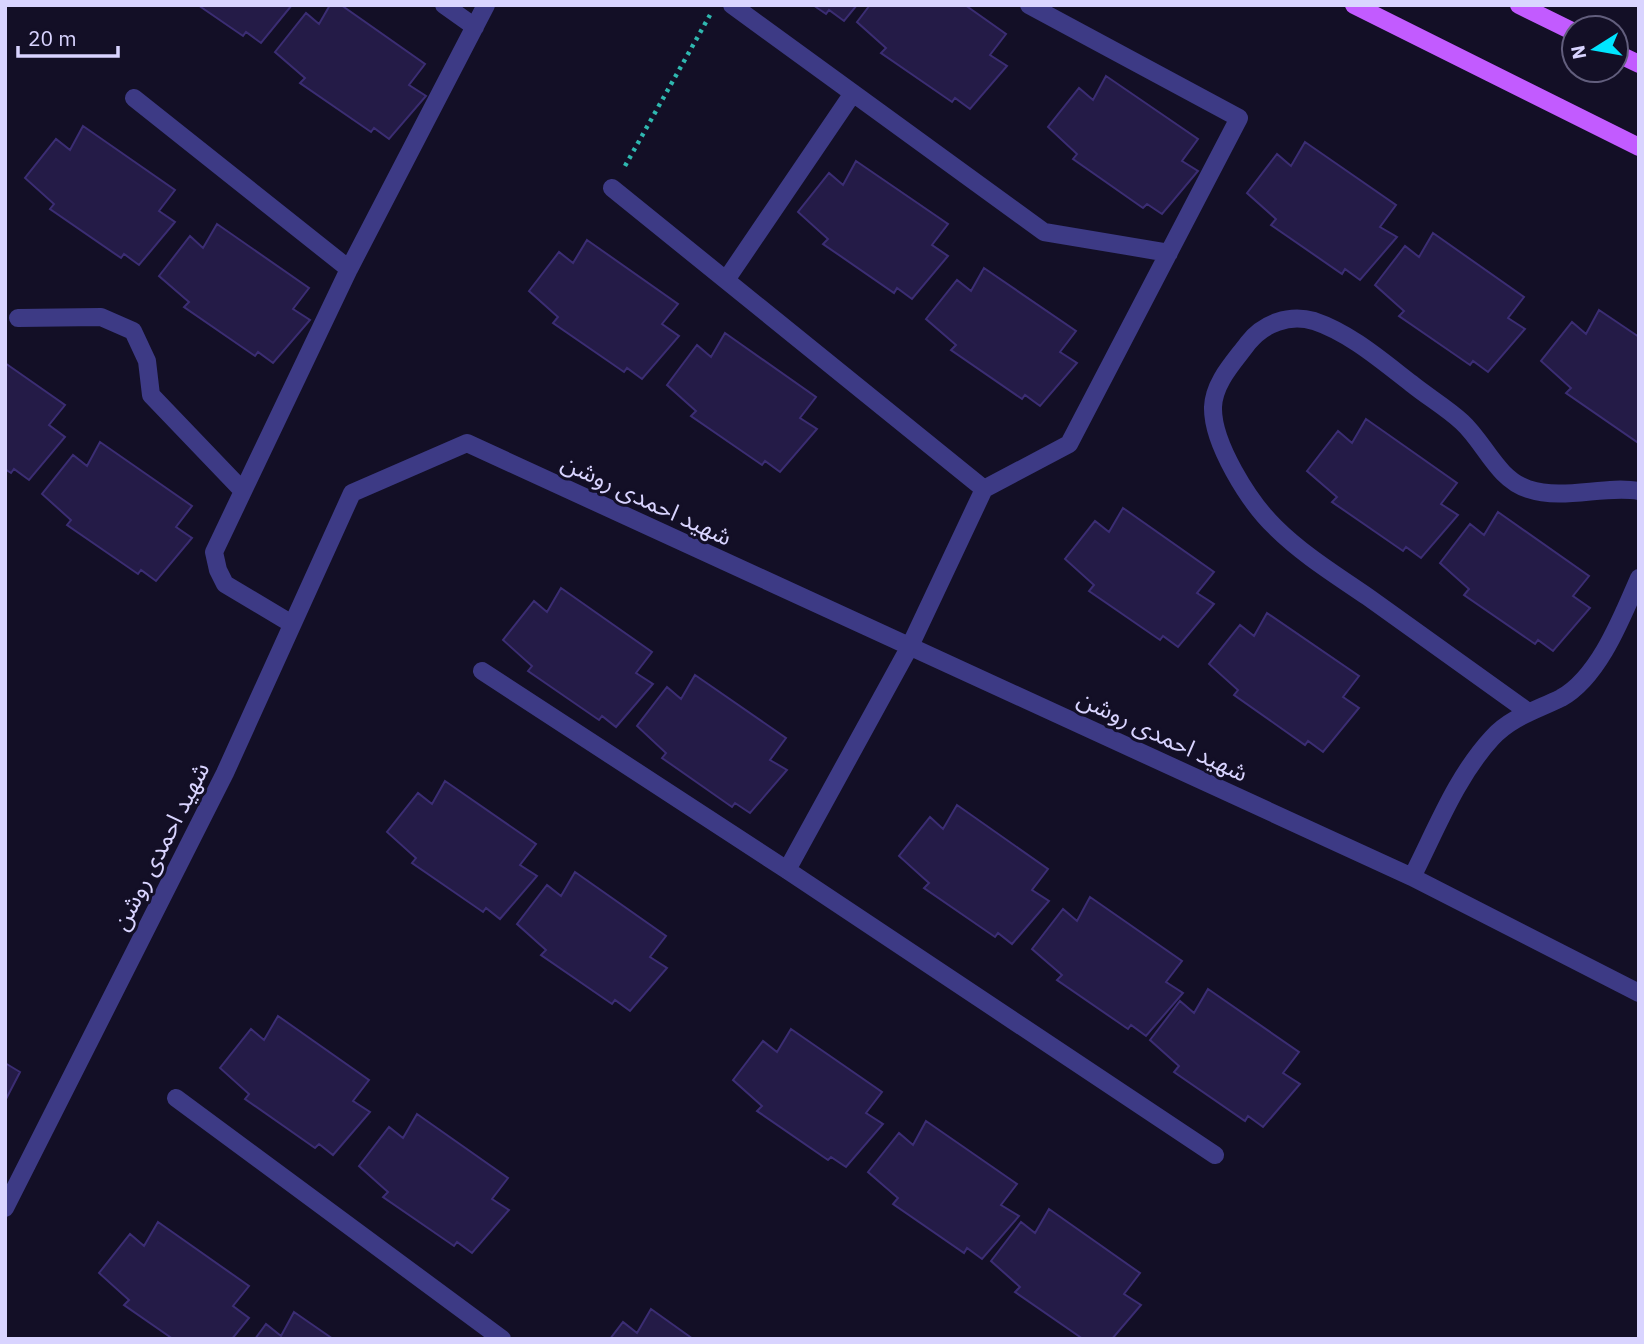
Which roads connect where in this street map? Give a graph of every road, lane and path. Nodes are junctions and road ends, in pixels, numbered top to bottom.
1 (443, 5) edge
2 (486, 5) edge
3 (716, 5) edge
4 (732, 5) edge
5 (1029, 5) edge
6 (1354, 5) edge
7 (1519, 5) edge
8 (1560, 25) edge
9 (475, 27) junction
10 (853, 93) junction
11 (134, 98) dead end
12 (1639, 147) edge
13 (612, 188) joint
14 (1168, 253) junction
15 (349, 269) junction
16 (726, 280) junction
17 (18, 318) dead end
18 (984, 489) junction
19 (243, 491) junction
20 (1639, 491) edge
21 (1639, 578) edge
22 (292, 624) junction
23 (909, 646) junction
24 (482, 671) dead end
25 (1527, 711) junction
26 (787, 870) junction
27 (1412, 877) junction
28 (1639, 993) edge
29 (176, 1098) dead end
30 (1215, 1155) dead end
31 (5, 1208) edge
32 (482, 1333) edge
33 (502, 1339) edge

1 - 9 street
2 - 9 street
3 - 13 path
4 - 10 street
5 - 14 street
6 - 12 main road
7 - 8 main road
9 - 15 street
10 - 14 street
10 - 16 street
11 - 15 street
13 - 16 street
14 - 18 street
15 - 19 street
16 - 18 street
17 - 19 street
18 - 23 street
19 - 22 street
20 - 25 street
21 - 25 street
22 - 23 street, شهید احمدی روشن
22 - 31 street, شهید احمدی روشن
23 - 26 street
23 - 27 street, شهید احمدی روشن
24 - 26 street
25 - 27 street
26 - 30 street
27 - 28 street, شهید احمدی روشن
29 - 32 street
32 - 33 street

